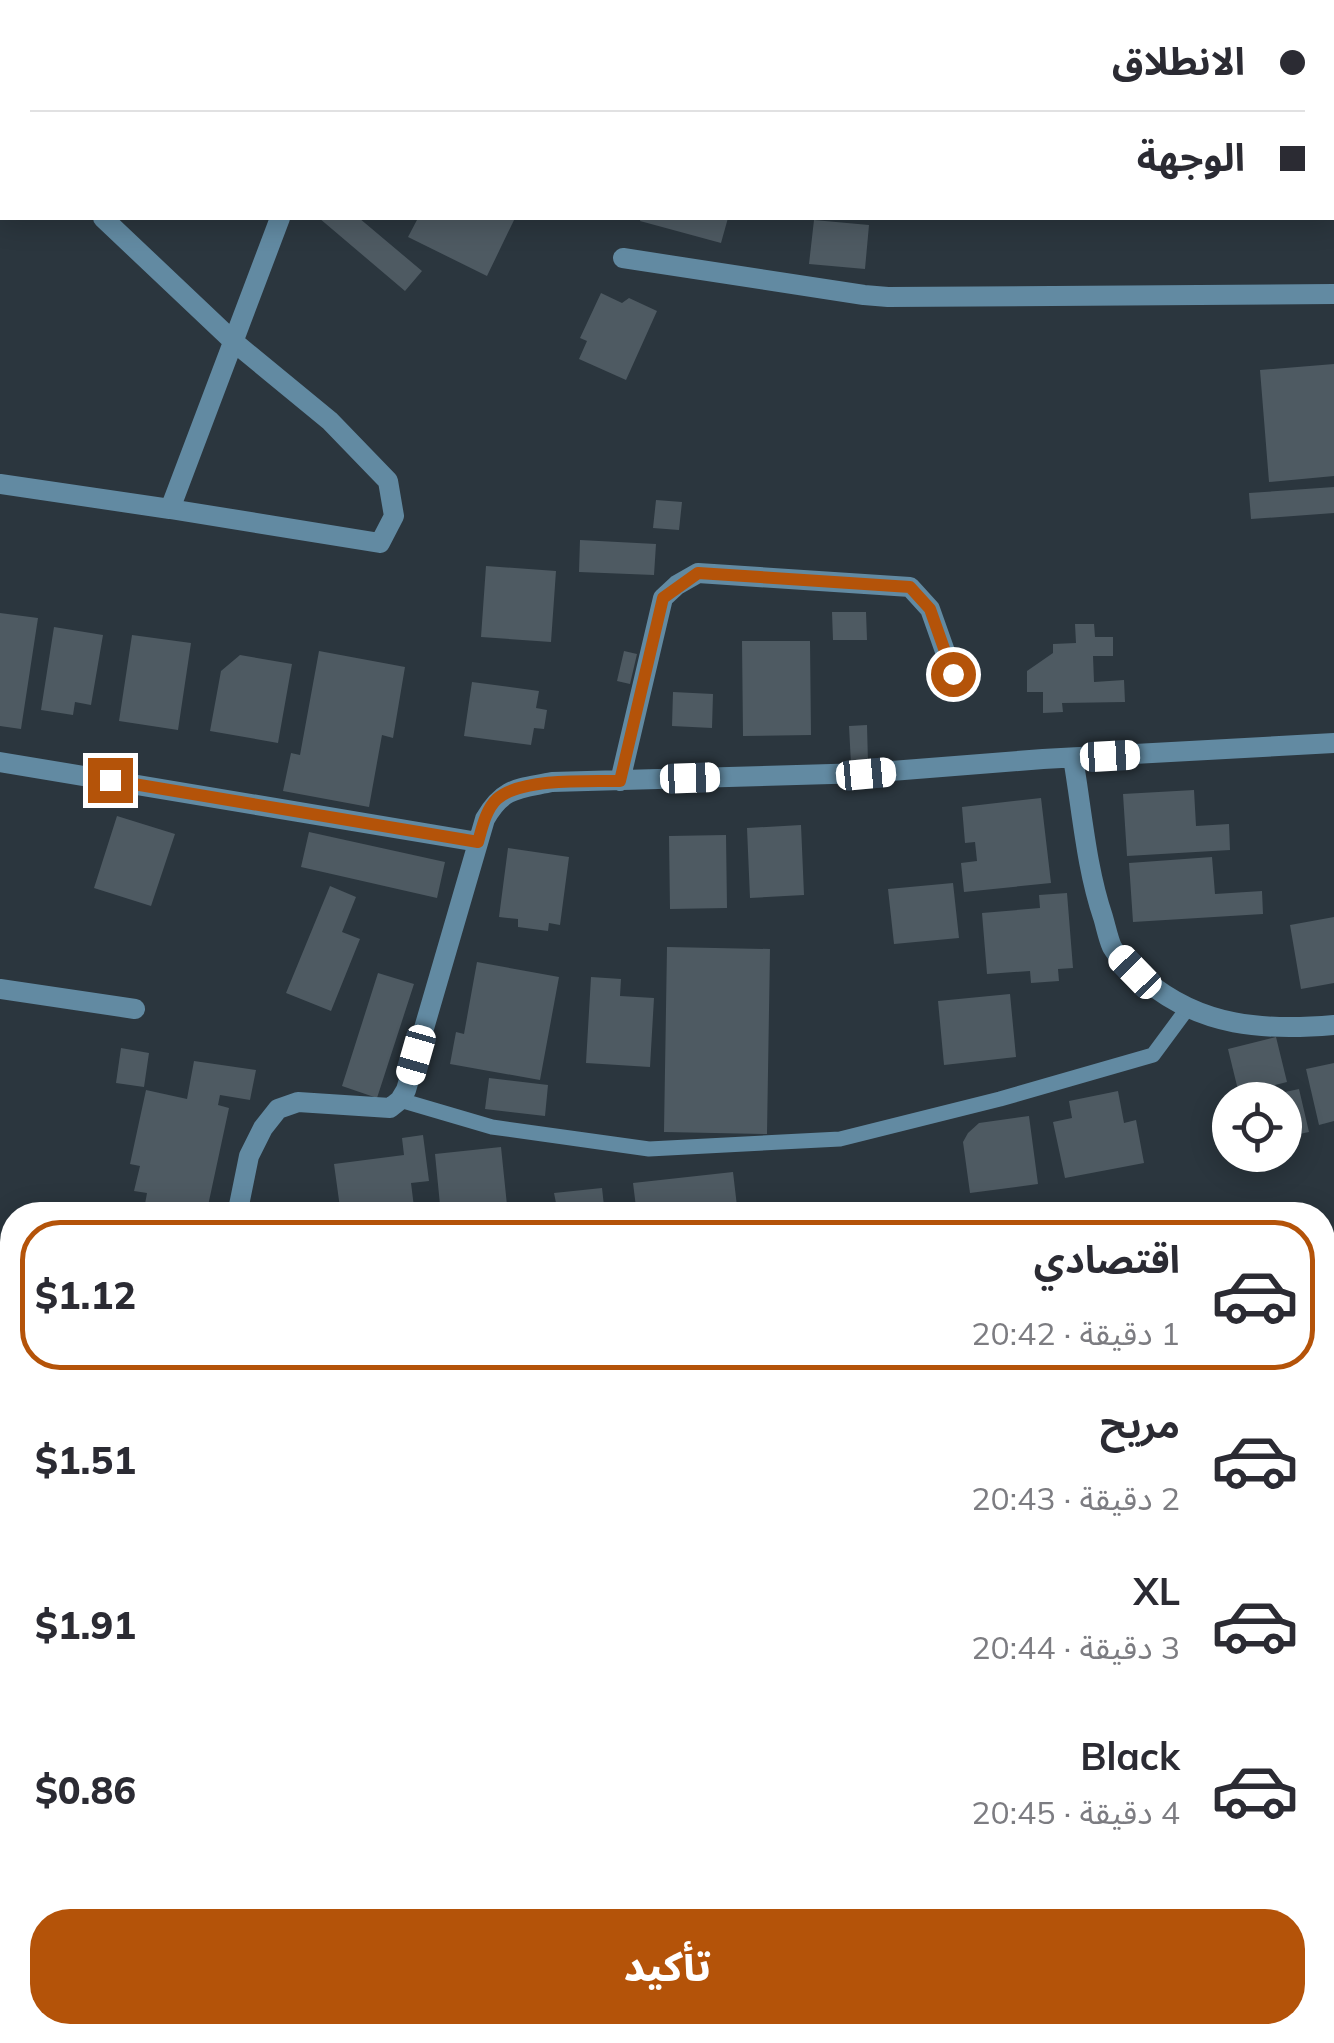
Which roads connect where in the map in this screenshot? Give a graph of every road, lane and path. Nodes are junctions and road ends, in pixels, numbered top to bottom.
1 (105, 220) edge
2 (279, 220) edge
3 (623, 258) dead end
4 (1334, 294) edge
5 (234, 342) junction
6 (0, 484) edge
7 (170, 509) junction
8 (953, 674) dead end
9 (1334, 743) edge
10 (1073, 758) junction
11 (0, 762) edge
12 (620, 781) junction
13 (478, 842) junction
14 (0, 989) edge
15 (135, 1008) dead end
16 (1187, 1009) junction
17 (1334, 1025) edge
18 (400, 1100) junction
19 (240, 1202) edge

1 - 5 street
2 - 5 street
3 - 4 street
5 - 7 street
5 - 7 street
6 - 7 street
8 - 12 street
9 - 10 street
10 - 12 street
10 - 16 street
11 - 13 street
12 - 13 street
13 - 18 street
14 - 15 street
16 - 17 street
16 - 18 lane
18 - 19 street

